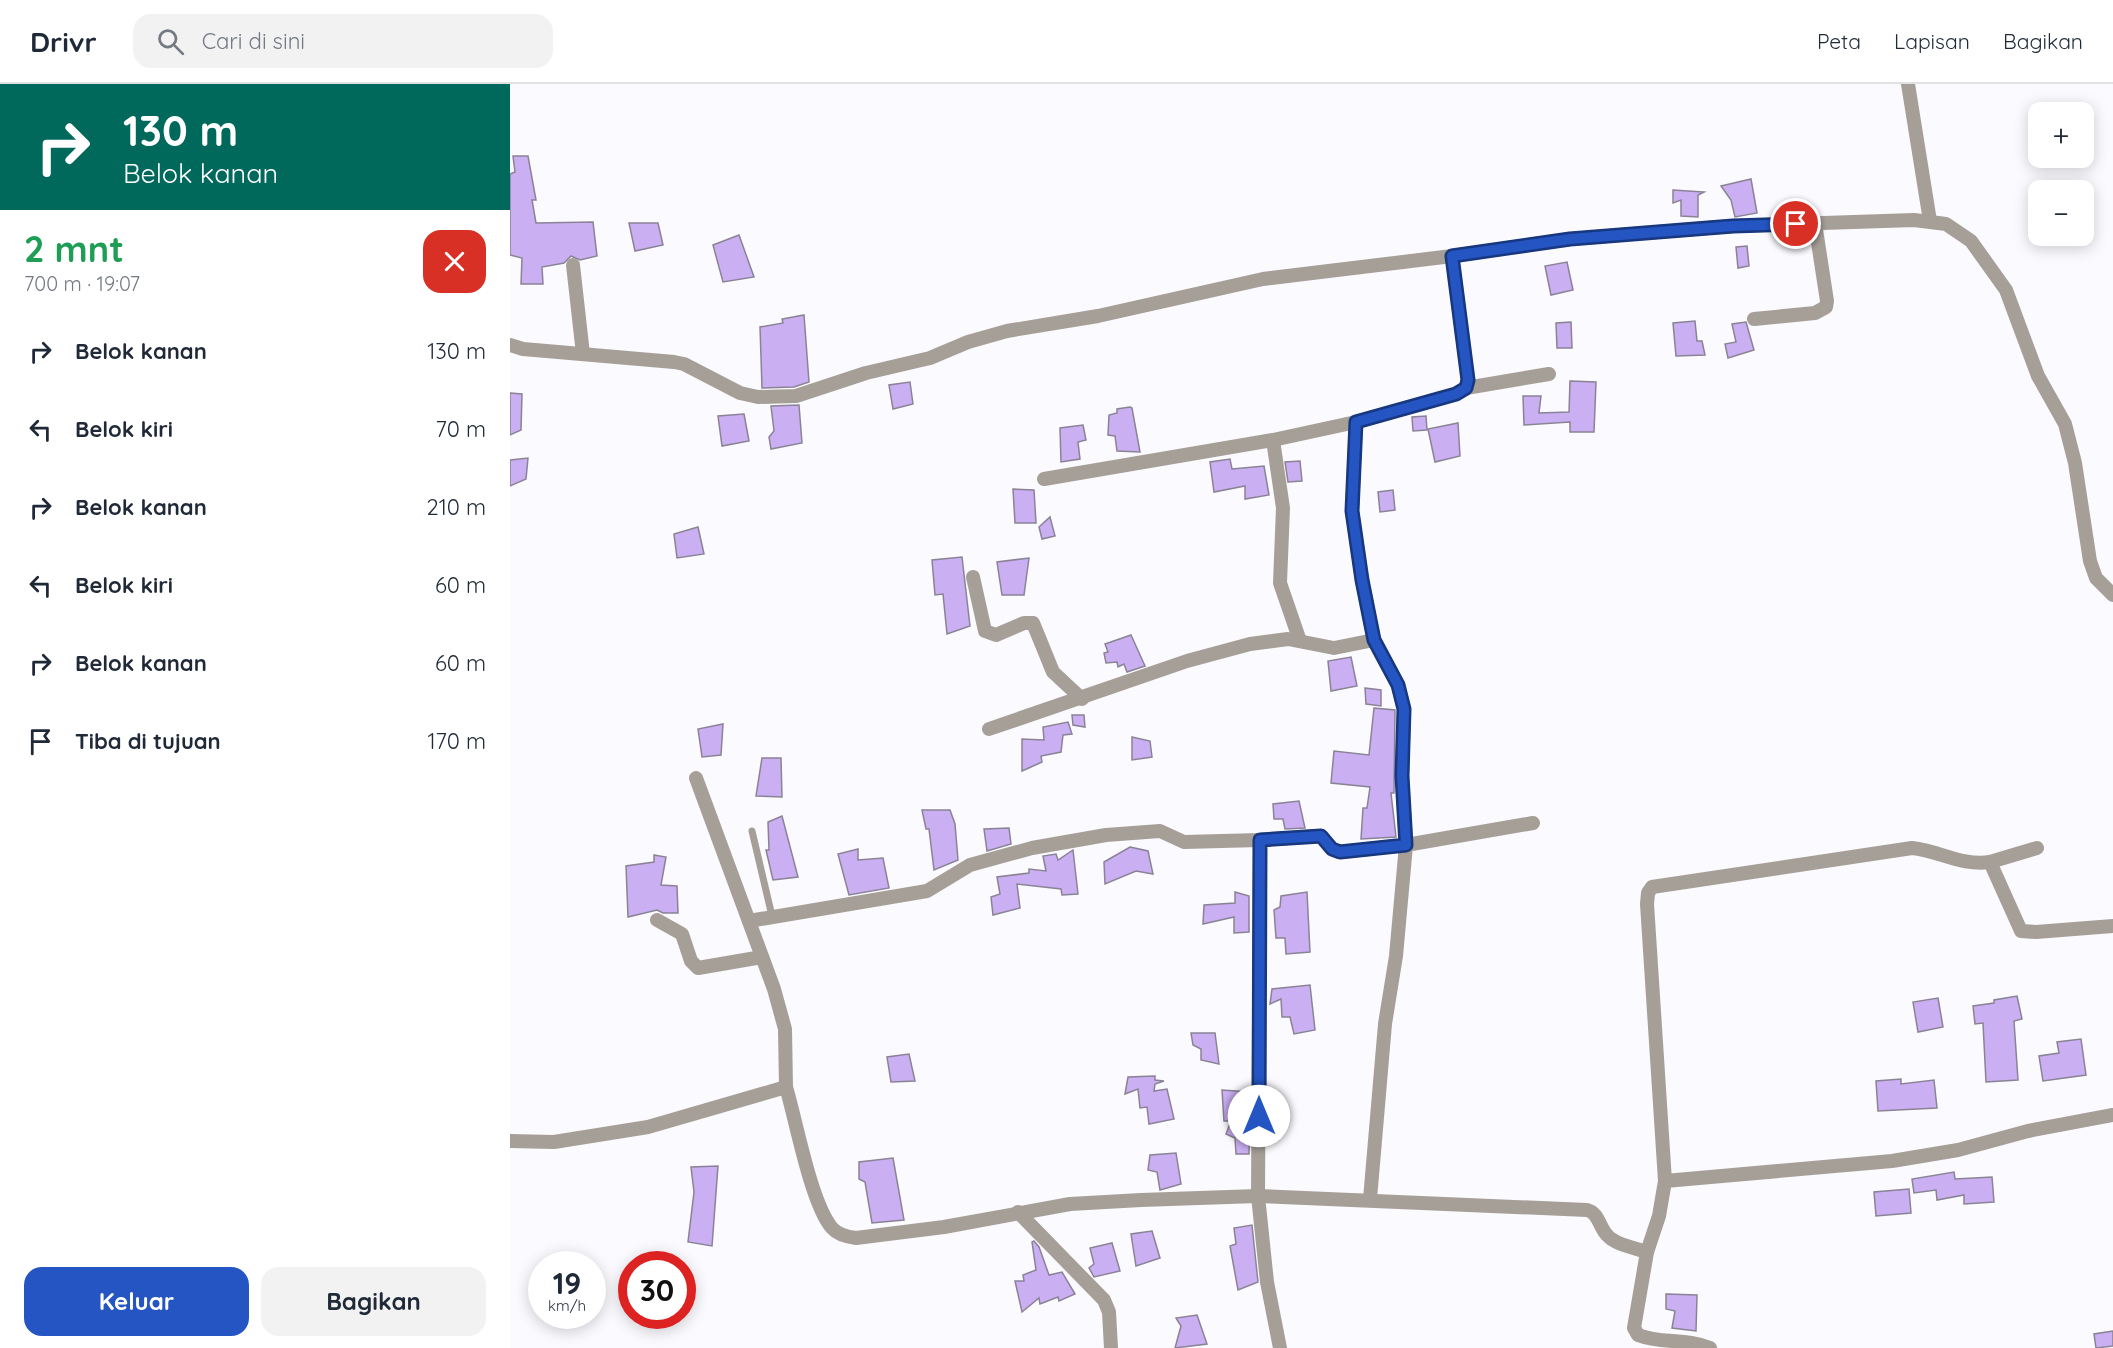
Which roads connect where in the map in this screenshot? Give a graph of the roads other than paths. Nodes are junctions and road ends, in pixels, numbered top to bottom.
1 (1908, 84) edge
2 (1930, 220) junction
3 (1815, 223) junction
4 (1452, 256) junction
5 (573, 265) dead end
6 (1754, 319) dead end
7 (510, 345) edge
8 (583, 354) junction
9 (1549, 374) dead end
10 (1466, 388) junction
11 (1356, 422) junction
12 (1273, 440) junction
13 (1044, 479) dead end
14 (973, 577) dead end
15 (2113, 595) edge
16 (1300, 640) junction
17 (1374, 640) junction
18 (1082, 699) junction
19 (989, 729) dead end
20 (696, 778) dead end
21 (1533, 823) dead end
22 (752, 831) dead end
23 (1260, 840) junction
24 (1406, 845) junction
25 (2037, 848) dead end
26 (1990, 862) junction
27 (772, 916) junction
28 (657, 920) dead end
29 (749, 921) junction
30 (2113, 926) edge
31 (762, 957) junction
32 (786, 1087) junction
33 (2113, 1115) edge
34 (510, 1141) edge
35 (1665, 1181) junction
36 (1258, 1196) junction
37 (1370, 1199) junction
38 (1018, 1212) junction
39 (1647, 1252) junction
40 (1646, 1343) edge
41 (1111, 1348) edge
42 (1280, 1348) edge
43 (1710, 1348) edge

1 - 2 street
2 - 3 street
2 - 15 street
3 - 4 street
3 - 6 street
4 - 8 street
4 - 10 street
5 - 8 street
7 - 8 street
9 - 10 street
10 - 11 street
11 - 12 street
11 - 17 street
12 - 13 street
12 - 16 street
14 - 18 street
16 - 17 street
16 - 18 street
17 - 24 street
18 - 19 street
20 - 29 street
21 - 24 street
22 - 27 lane
23 - 24 street
23 - 27 street
23 - 36 street
24 - 37 street
25 - 26 street
26 - 30 street
26 - 35 street
27 - 29 street
28 - 31 street
29 - 31 street
31 - 32 street
32 - 34 street
32 - 38 street
33 - 35 street
35 - 39 street
36 - 37 street
36 - 38 street
36 - 42 street
37 - 39 street
38 - 41 street
39 - 40 street
40 - 43 street

